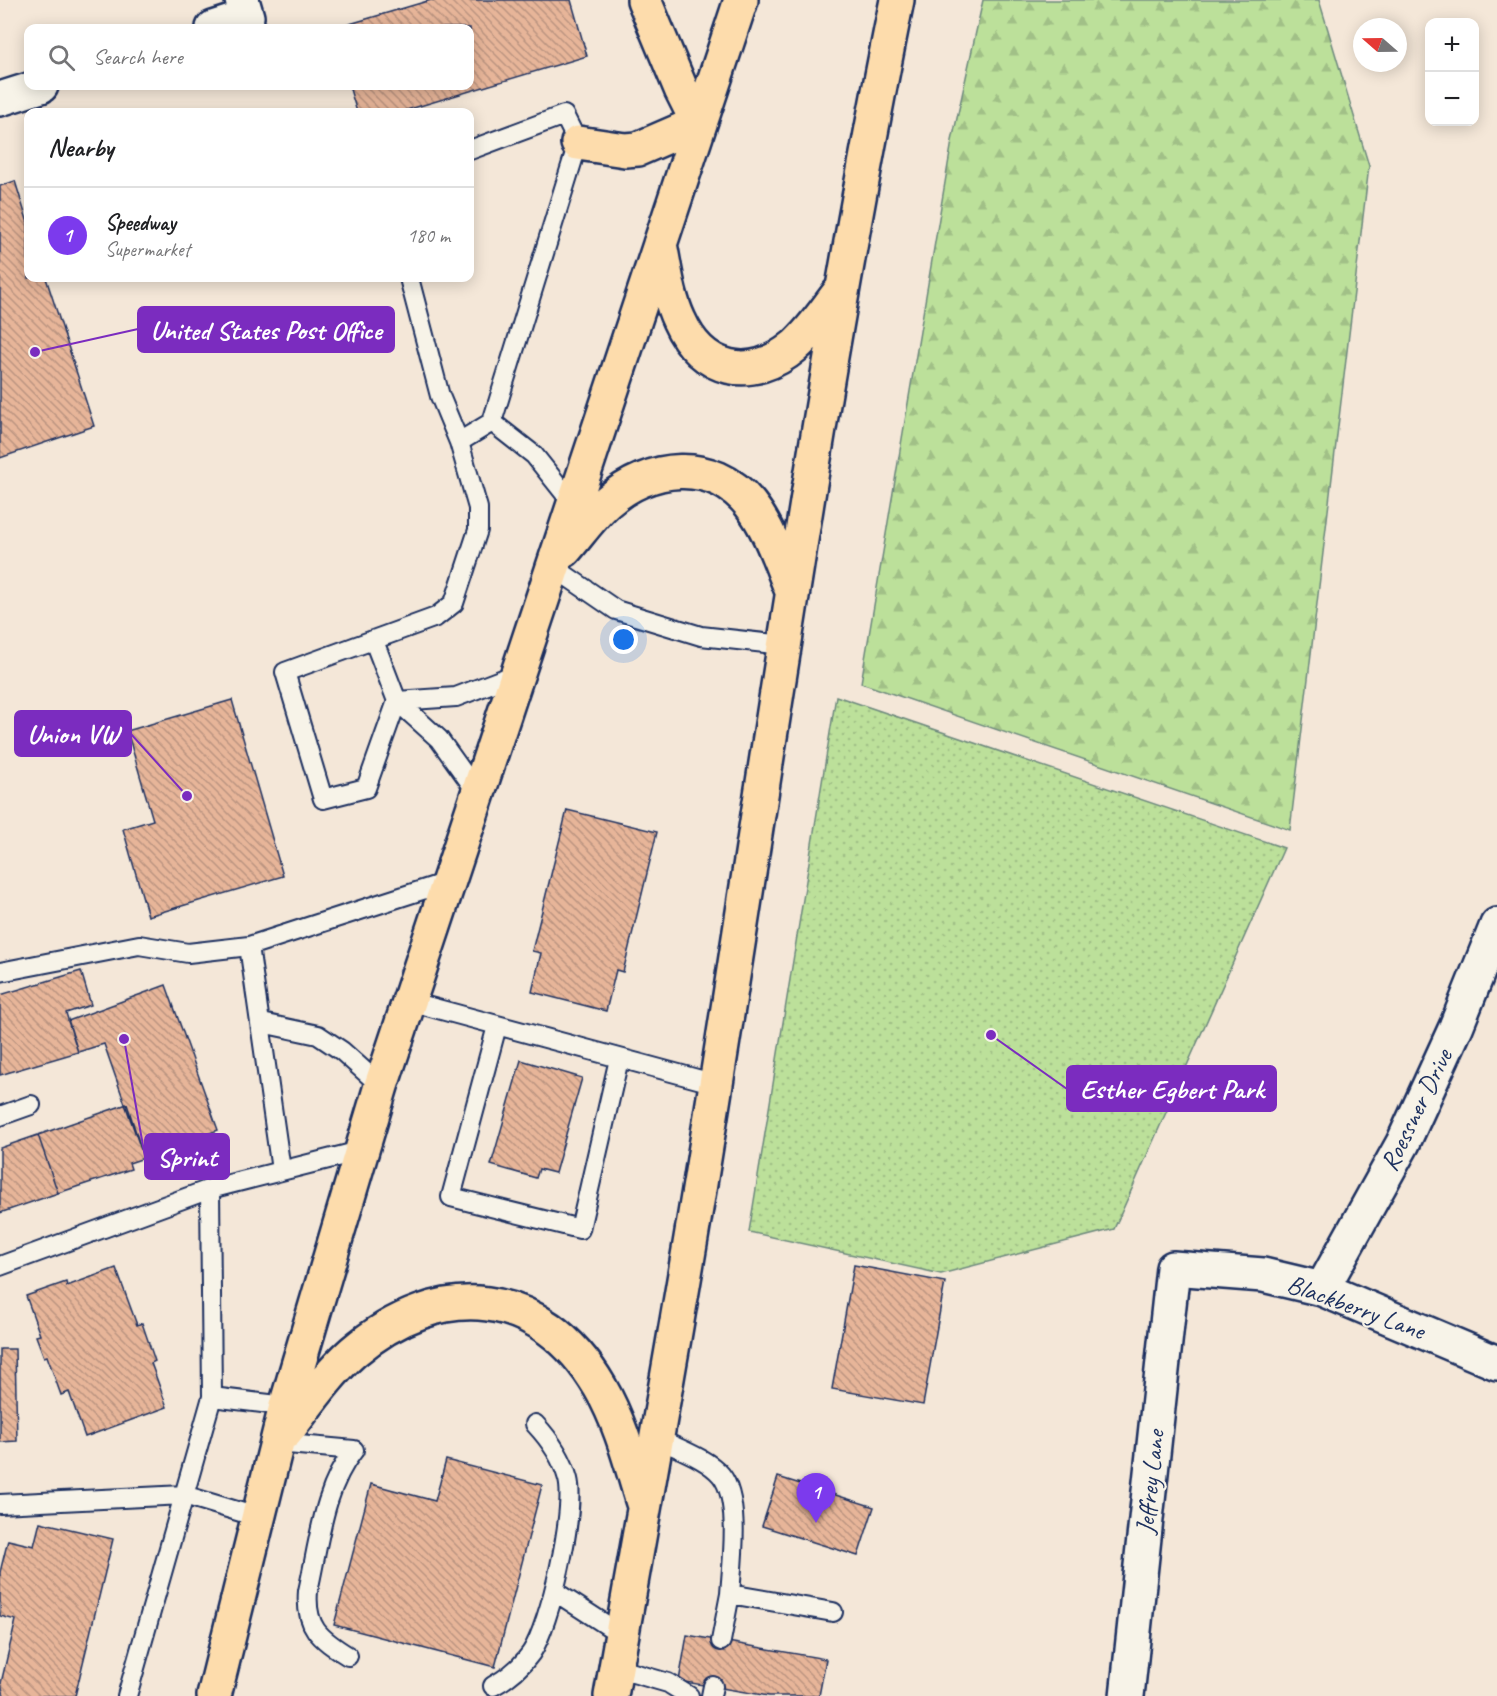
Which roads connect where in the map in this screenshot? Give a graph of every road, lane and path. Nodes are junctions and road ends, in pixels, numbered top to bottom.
1 (644, 0) edge
2 (741, 0) edge
3 (897, 0) edge
4 (245, 9) edge
5 (220, 24) edge
6 (28, 90) edge
7 (0, 99) edge
8 (698, 123) junction
9 (578, 143) junction
10 (474, 149) edge
11 (660, 242) junction
12 (410, 282) edge
13 (841, 289) junction
14 (492, 422) junction
15 (459, 442) junction
16 (573, 504) junction
17 (552, 566) junction
18 (792, 591) junction
19 (374, 641) junction
20 (783, 645) junction
21 (516, 674) junction
22 (397, 702) junction
23 (477, 792) junction
24 (447, 882) junction
25 (1497, 925) edge
26 (249, 946) junction
27 (0, 972) edge
28 (408, 1001) junction
29 (262, 1023) junction
30 (497, 1026) junction
31 (619, 1059) junction
32 (716, 1084) junction
33 (381, 1086) junction
34 (31, 1105) dead end
35 (0, 1116) edge
36 (360, 1151) junction
37 (281, 1170) junction
38 (210, 1189) junction
39 (0, 1266) edge
40 (1173, 1268) joint
41 (1322, 1289) junction
42 (1497, 1363) edge
43 (212, 1397) junction
44 (286, 1406) junction
45 (535, 1424) dead end
46 (657, 1438) junction
47 (277, 1443) junction
48 (184, 1495) junction
49 (0, 1504) edge
50 (645, 1508) junction
51 (257, 1517) junction
52 (554, 1592) junction
53 (730, 1594) junction
54 (833, 1612) dead end
55 (622, 1635) junction
56 (721, 1641) dead end
57 (348, 1656) dead end
58 (614, 1682) edge
59 (493, 1686) dead end
60 (127, 1696) edge
61 (214, 1696) edge
62 (689, 1696) edge
63 (1127, 1696) edge

1 - 8 highway
2 - 8 highway
3 - 13 highway
4 - 5 street
6 - 7 street
8 - 9 highway
8 - 11 highway
9 - 10 lane
9 - 14 lane
11 - 13 highway
11 - 16 highway
12 - 15 lane
13 - 18 highway
14 - 15 lane
14 - 16 lane
15 - 19 lane
16 - 17 highway
17 - 18 highway
17 - 20 lane
17 - 21 highway
18 - 20 highway
19 - 22 lane
19 - 22 lane
20 - 32 highway
21 - 22 lane
21 - 23 highway
22 - 23 lane
23 - 24 highway
24 - 26 lane
24 - 28 highway
25 - 41 street, Roessner Drive
26 - 27 lane
26 - 29 lane
28 - 30 lane
28 - 33 highway
29 - 33 lane
29 - 37 lane
30 - 31 lane
30 - 31 lane
31 - 32 lane
32 - 46 highway
33 - 36 highway
34 - 35 lane
36 - 37 lane
36 - 44 highway
37 - 38 lane
38 - 39 lane
38 - 43 lane
40 - 41 street, Blackberry Lane
40 - 63 street, Jeffrey Lane
41 - 42 street, Blackberry Lane
43 - 44 lane
43 - 48 lane
44 - 47 highway
45 - 52 lane
46 - 50 highway
46 - 53 lane
47 - 50 highway
47 - 51 highway
47 - 57 lane
48 - 49 lane
48 - 51 lane
48 - 60 lane
50 - 55 highway
51 - 61 highway
52 - 55 lane
52 - 59 lane
53 - 54 lane
53 - 56 lane
55 - 58 highway
58 - 62 lane

